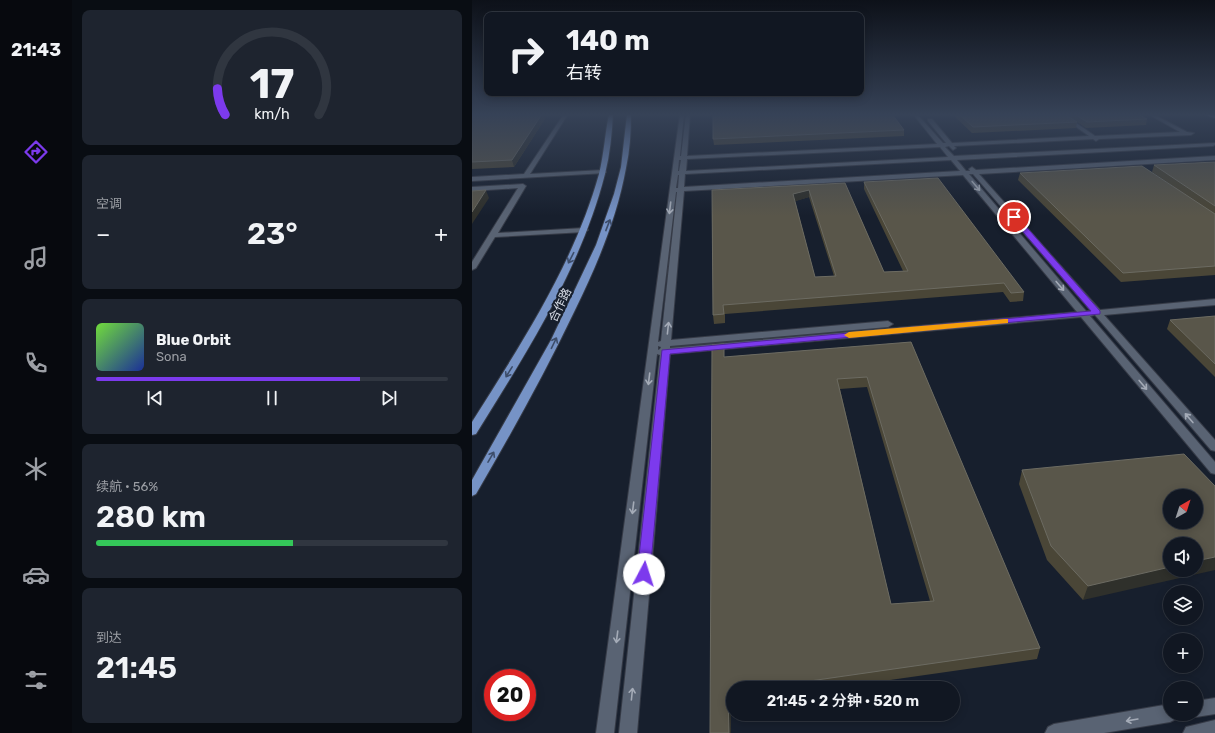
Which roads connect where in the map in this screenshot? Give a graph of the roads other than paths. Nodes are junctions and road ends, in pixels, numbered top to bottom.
1 (544, 148) edge
2 (606, 148) edge
3 (627, 148) edge
4 (680, 148) edge
5 (682, 148) edge
6 (859, 148) edge
7 (949, 148) edge
8 (1106, 148) edge
9 (1110, 148) edge
10 (680, 157) junction
11 (956, 157) junction
12 (1215, 157) edge
13 (1130, 162) junction
14 (968, 171) junction
15 (602, 172) junction
16 (679, 172) junction
17 (1144, 172) edge
18 (526, 176) junction
19 (472, 179) edge
20 (677, 188) junction
21 (472, 189) edge
22 (584, 230) junction
23 (492, 235) junction
24 (472, 268) edge
25 (1215, 296) edge
26 (1215, 302) edge
27 (1095, 310) junction
28 (1081, 311) junction
29 (666, 348) junction
30 (653, 349) junction
31 (472, 431) edge
32 (1215, 447) edge
33 (1215, 470) edge
34 (472, 491) edge
35 (1215, 706) edge
36 (1203, 708) edge
37 (1163, 715) edge
38 (1215, 729) edge
39 (605, 733) edge
40 (628, 733) edge
41 (1054, 733) edge
42 (1192, 733) edge

1 - 18 lane
2 - 15 main road, 合作路
34 -> 3 main road, 合作路
4 - 10 lane
5 - 10 lane
6 - 10 lane
7 - 11 lane
8 - 11 lane
9 - 13 lane
10 - 16 lane
11 - 14 lane
11 - 16 lane
12 - 13 lane
13 - 14 lane
13 - 17 lane
14 - 20 lane
14 - 27 lane
14 -> 28 lane
15 - 18 lane
15 - 22 main road, 合作路
16 - 20 lane
18 - 19 lane
29 -> 20 lane
20 -> 30 lane
21 - 23 lane
22 - 23 lane
22 -> 31 main road, 合作路
23 - 24 lane
25 - 27 lane
26 - 27 lane
27 - 28 lane
32 -> 27 lane
28 - 29 lane
28 -> 33 lane
29 - 30 lane
40 -> 29 lane
30 -> 39 lane
35 - 36 lane
37 -> 41 lane
38 - 42 lane

